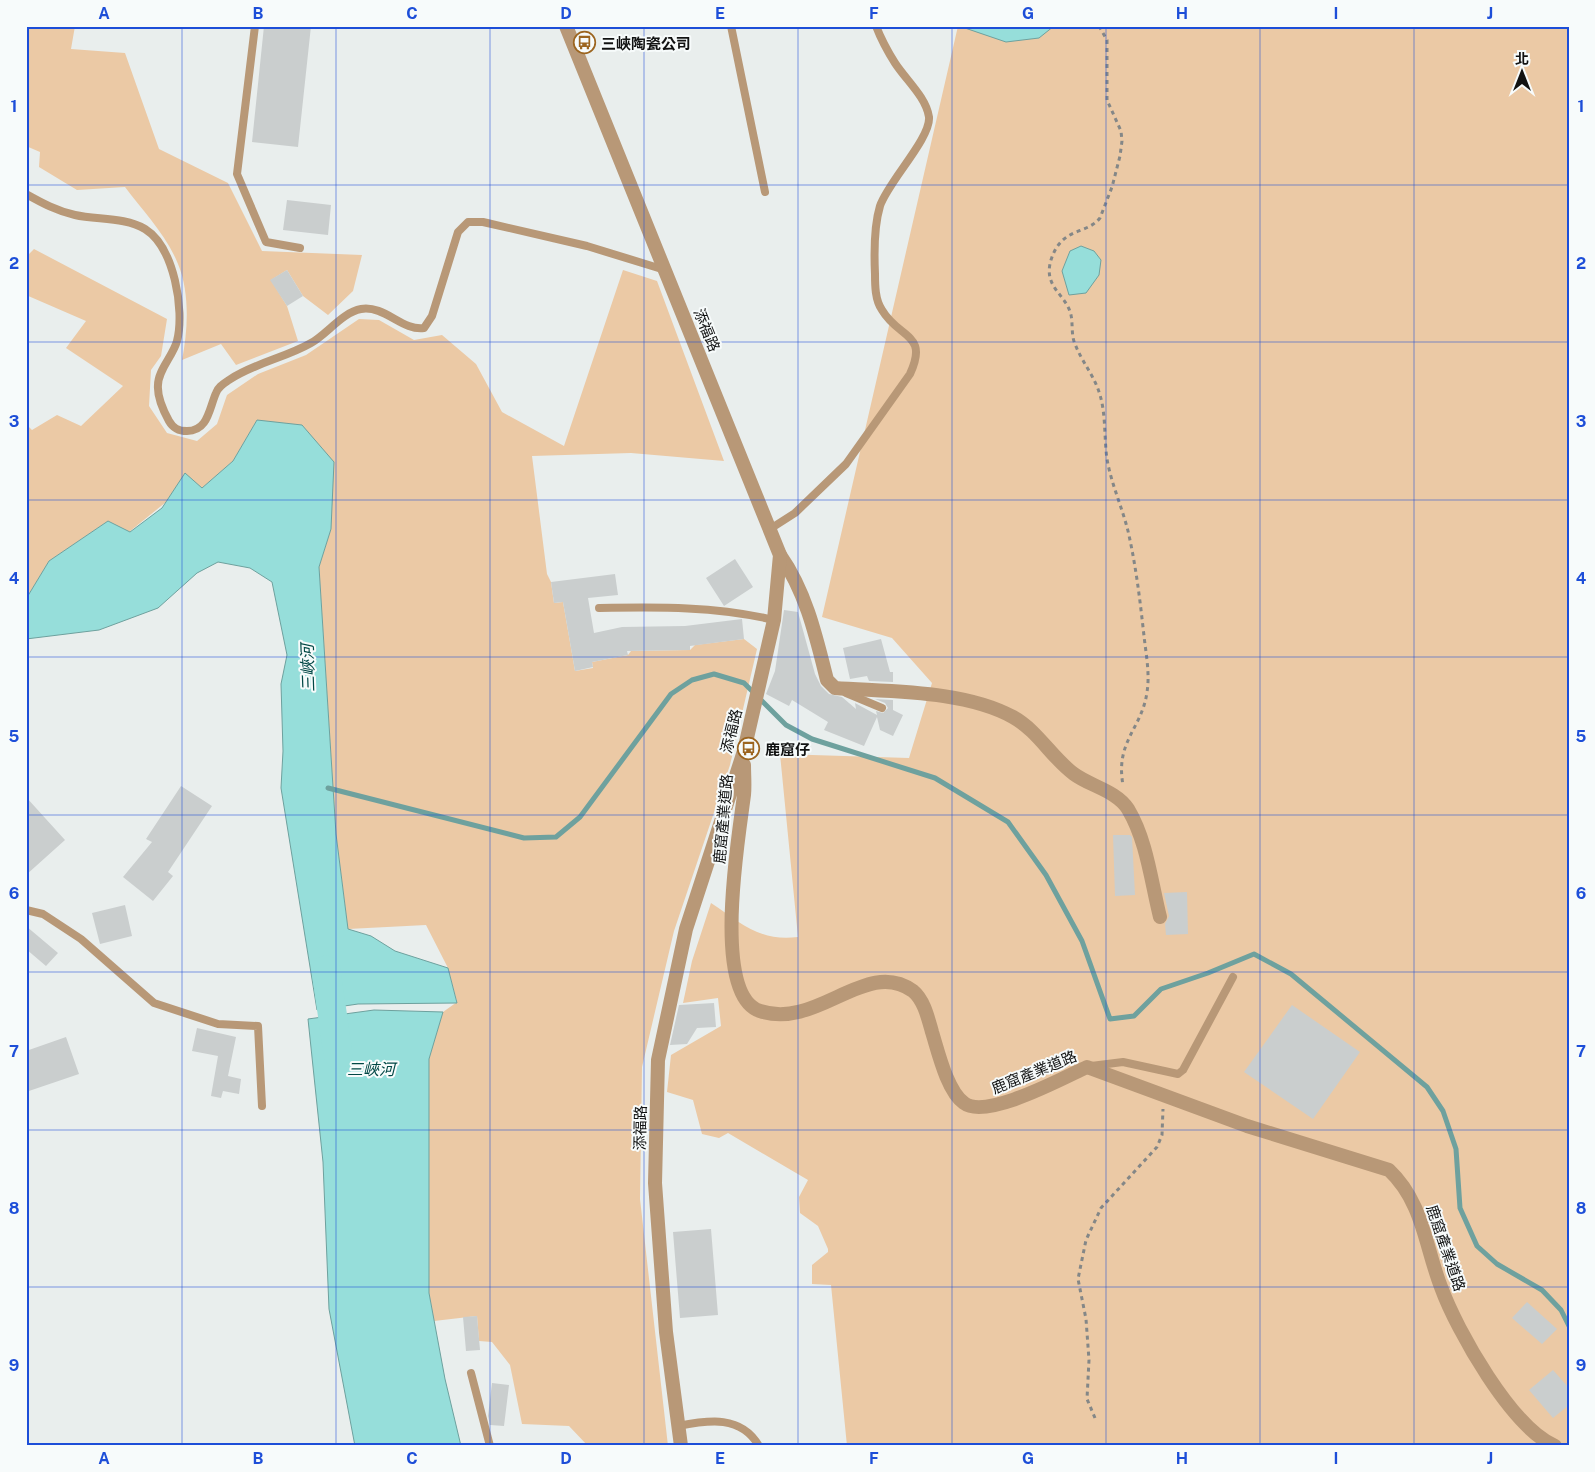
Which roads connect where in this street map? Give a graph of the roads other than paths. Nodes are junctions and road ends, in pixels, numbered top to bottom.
1 (255, 26) edge
2 (566, 26) edge
3 (731, 26) edge
4 (876, 26) edge
5 (765, 192) dead end
6 (26, 194) edge
7 (300, 248) dead end
8 (665, 270) junction
9 (770, 528) junction
10 (780, 555) junction
11 (599, 608) dead end
12 (774, 620) junction
13 (835, 688) junction
14 (882, 708) dead end
15 (744, 751) junction
16 (26, 910) edge
17 (1160, 917) dead end
18 (1233, 977) dead end
19 (1087, 1067) junction
20 (262, 1106) dead end
21 (471, 1373) dead end
22 (678, 1426) junction
23 (490, 1446) edge
24 (681, 1446) edge
25 (759, 1446) edge
26 (1555, 1446) edge

1 - 7 lane
2 - 8 street, 添福路
3 - 5 lane
4 - 9 lane
6 - 8 lane
8 - 9 street, 添福路
9 - 10 street, 添福路
10 - 12 street, 添福路
10 - 13 street
11 - 12 lane
12 - 15 street, 添福路
13 - 14 lane
13 - 17 street
15 - 19 street, 鹿窟產業道路
15 - 22 street, 添福路
16 - 20 lane
18 - 19 lane
19 - 26 street, 鹿窟產業道路
21 - 23 lane
22 - 24 street, 添福路
22 - 25 lane

